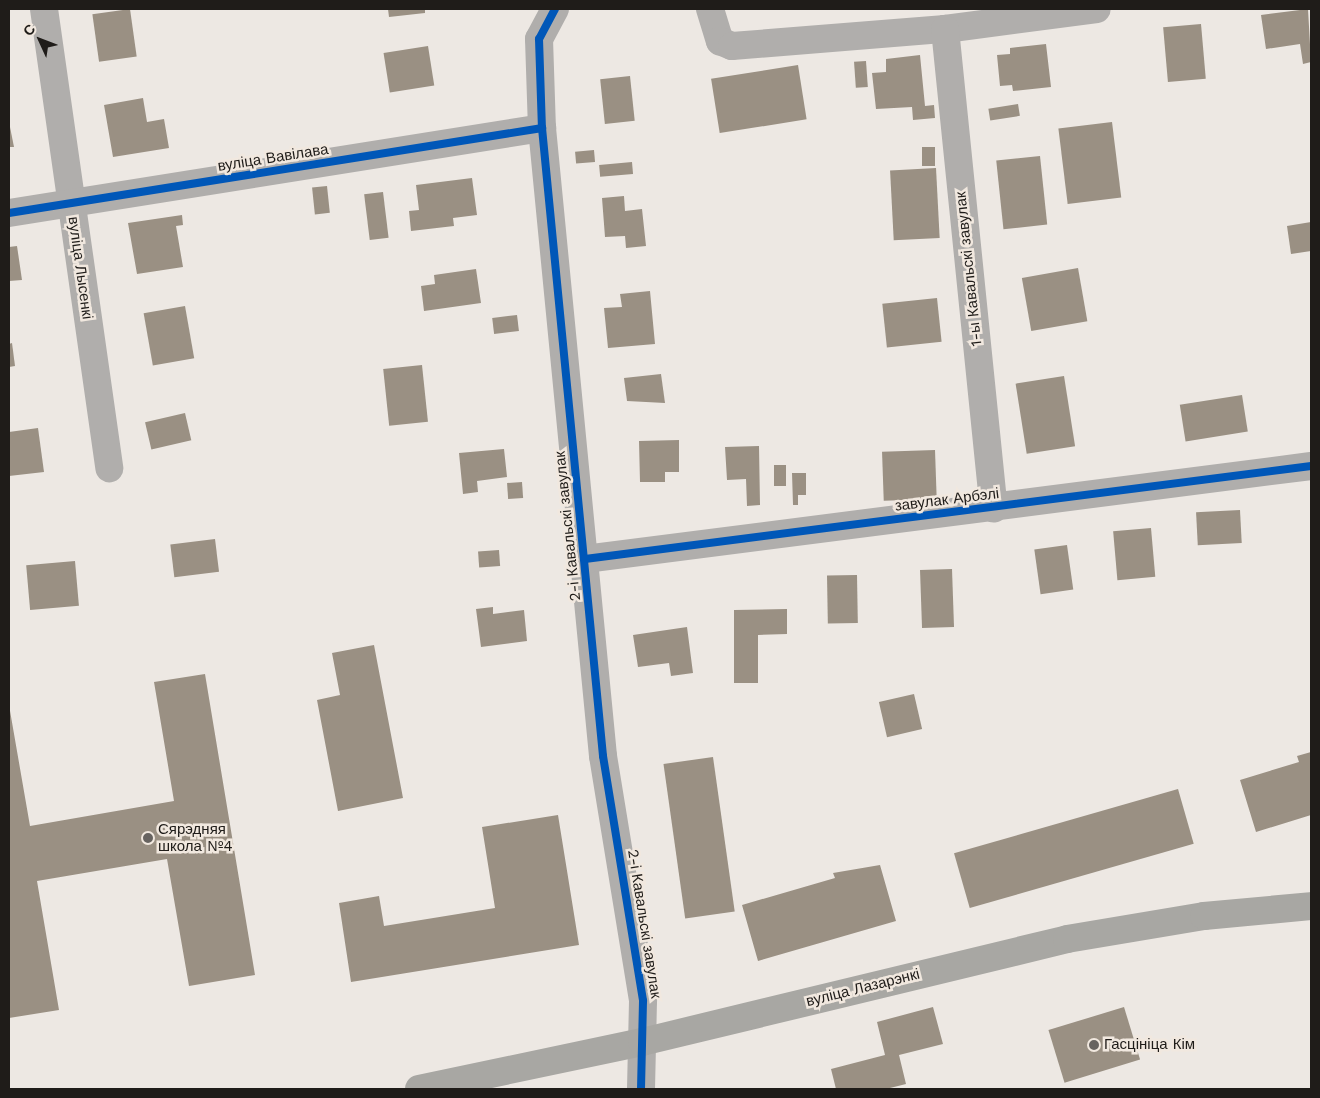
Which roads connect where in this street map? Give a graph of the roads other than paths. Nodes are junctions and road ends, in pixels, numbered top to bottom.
1 (44, 9) edge
2 (555, 9) edge
3 (710, 9) edge
4 (1097, 9) edge
5 (944, 30) junction
6 (542, 128) junction
7 (71, 206) junction
8 (9, 214) edge
9 (1311, 466) edge
10 (109, 468) dead end
11 (994, 508) junction
12 (585, 559) junction
13 (1311, 906) edge
14 (642, 1042) junction
15 (419, 1089) edge
16 (641, 1089) edge

1 - 7 street, вуліца Лысенкі
2 - 6 street, 2-і Кавальскі завулак
3 - 5 street
4 - 5 street
5 - 11 street, 1-ы Кавальскі завулак
6 - 7 street, вуліца Вавілава
6 - 12 street, 2-і Кавальскі завулак
7 - 8 street, вуліца Вавілава
7 - 10 street, вуліца Лысенкі
9 - 11 street, завулак Арбэлі
11 - 12 street, завулак Арбэлі
12 - 14 street, 2-і Кавальскі завулак
13 - 14 main road, вуліца Лазарэнкі
14 - 15 main road, вуліца Лазарэнкі
14 - 16 street, 2-і Кавальскі завулак

